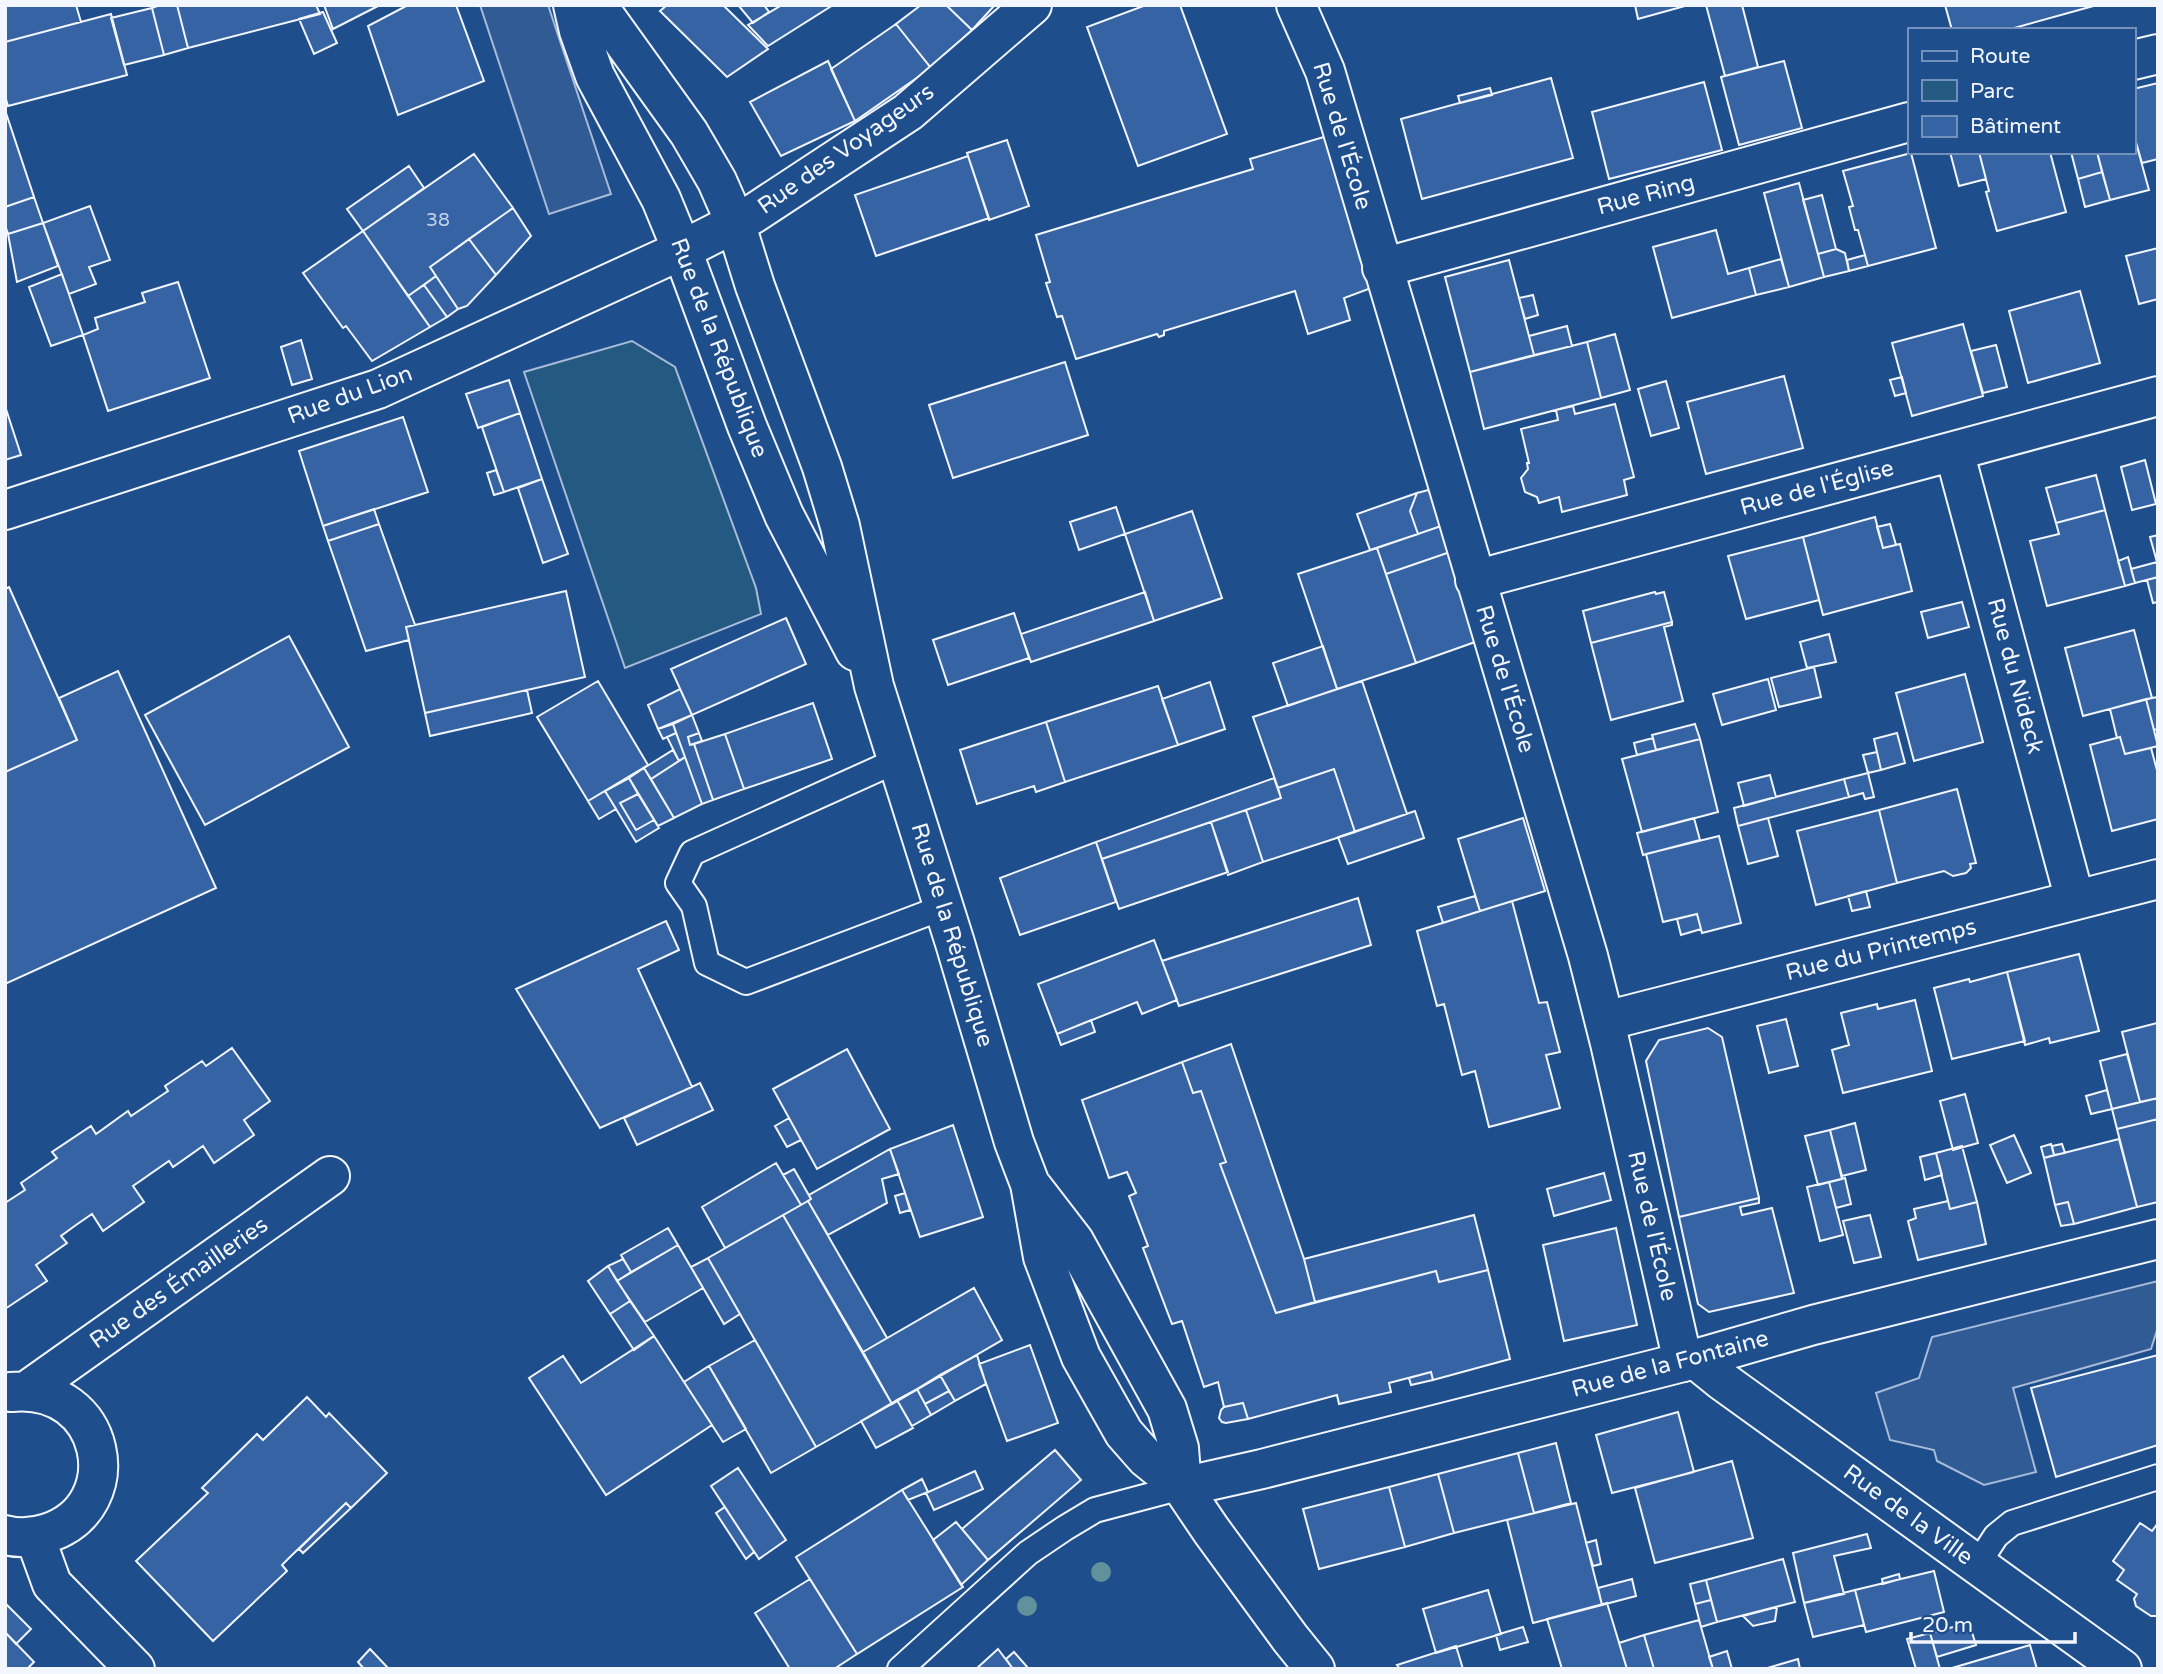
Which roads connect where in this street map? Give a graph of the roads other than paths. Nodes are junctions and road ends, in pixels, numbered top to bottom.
1 (573, 5) edge
2 (597, 5) edge
3 (1032, 5) edge
4 (1296, 5) edge
5 (2158, 54) edge
6 (2135, 60) edge
7 (1908, 122) edge
8 (734, 222) junction
9 (682, 250) junction
10 (1382, 268) junction
11 (2158, 396) edge
12 (1954, 451) junction
13 (5, 510) edge
14 (1475, 580) junction
15 (874, 686) junction
16 (898, 760) junction
17 (2158, 879) edge
18 (2076, 900) junction
19 (944, 907) junction
20 (1605, 1021) junction
21 (330, 1175) dead end
22 (1030, 1184) junction
23 (2158, 1239) edge
24 (1689, 1360) junction
25 (17, 1392) edge
26 (2158, 1477) edge
27 (1182, 1487) junction
28 (20, 1536) edge
29 (1977, 1565) junction
30 (135, 1669) edge
31 (900, 1669) edge
32 (1315, 1669) edge
33 (2122, 1669) edge

1 - 9 street, Rue de la République
2 - 8 street, Rue de la République
3 - 8 street, Rue des Voyageurs
4 - 10 street, Rue de l'École
5 - 6 street
7 - 10 street, Rue Ring
8 - 9 street, Rue des Voyageurs
8 - 15 street, Rue de la République
9 - 13 street, Rue du Lion
9 - 15 street, Rue de la République
10 - 14 street, Rue de l'École
11 - 12 street, Rue de l'Église
12 - 14 street, Rue de l'Église
12 - 18 street, Rue du Nideck
14 - 20 street, Rue de l'École
15 - 16 street, Rue de la République
16 - 19 street, Rue de la République
16 - 19 lane
17 - 18 street, Rue du Printemps
18 - 20 street, Rue du Printemps
19 - 22 street, Rue de la République
20 - 24 street, Rue de l'École
21 - 25 street, Rue des Émailleries
22 - 27 street, Rue de la République
22 - 27 street, Rue de la République
23 - 24 street, Rue de la Fontaine
24 - 27 street, Rue de la Fontaine
24 - 29 street, Rue de la Ville
25 - 28 street, Rue des Émailleries
26 - 29 lane
27 - 31 lane
27 - 32 street, Rue de la République
28 - 30 street, Rue des Émailleries
29 - 33 street, Rue de la Ville

